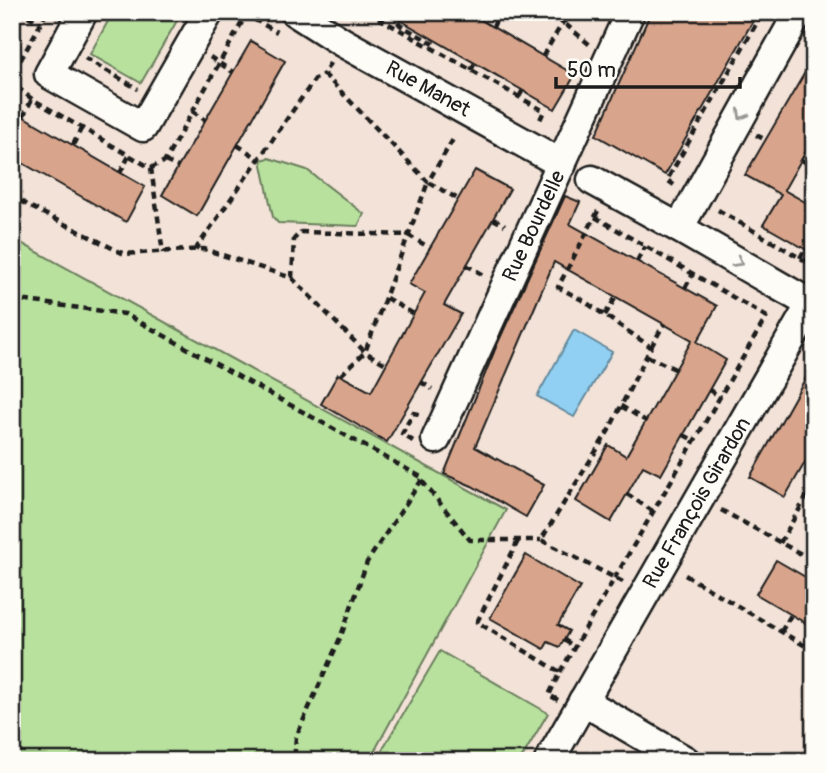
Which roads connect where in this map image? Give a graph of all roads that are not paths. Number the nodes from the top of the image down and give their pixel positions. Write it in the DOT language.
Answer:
graph roads {
  1 [pos="83,12"];
  2 [pos="209,12"];
  3 [pos="295,12"];
  4 [pos="630,12"];
  5 [pos="799,12"];
  6 [pos="562,164"];
  7 [pos="600,185"];
  8 [pos="679,228"];
  9 [pos="812,305"];
  10 [pos="428,433"];
  11 [pos="583,701"];
  12 [pos="549,761"];
  13 [pos="686,761"];
  1 -- 2 [label="street"];
  3 -- 6 [label="street, Rue Manet"];
  4 -- 6 [label="street, Rue Bourdelle"];
  5 -- 8 [label="street, one-way"];
  6 -- 10 [label="street, Rue Bourdelle"];
  7 -- 8 [label="street"];
  8 -- 9 [label="street, one-way"];
  9 -- 11 [label="street, Rue François Girardon"];
  11 -- 12 [label="street, Rue François Girardon"];
  11 -- 13 [label="street"];
}
